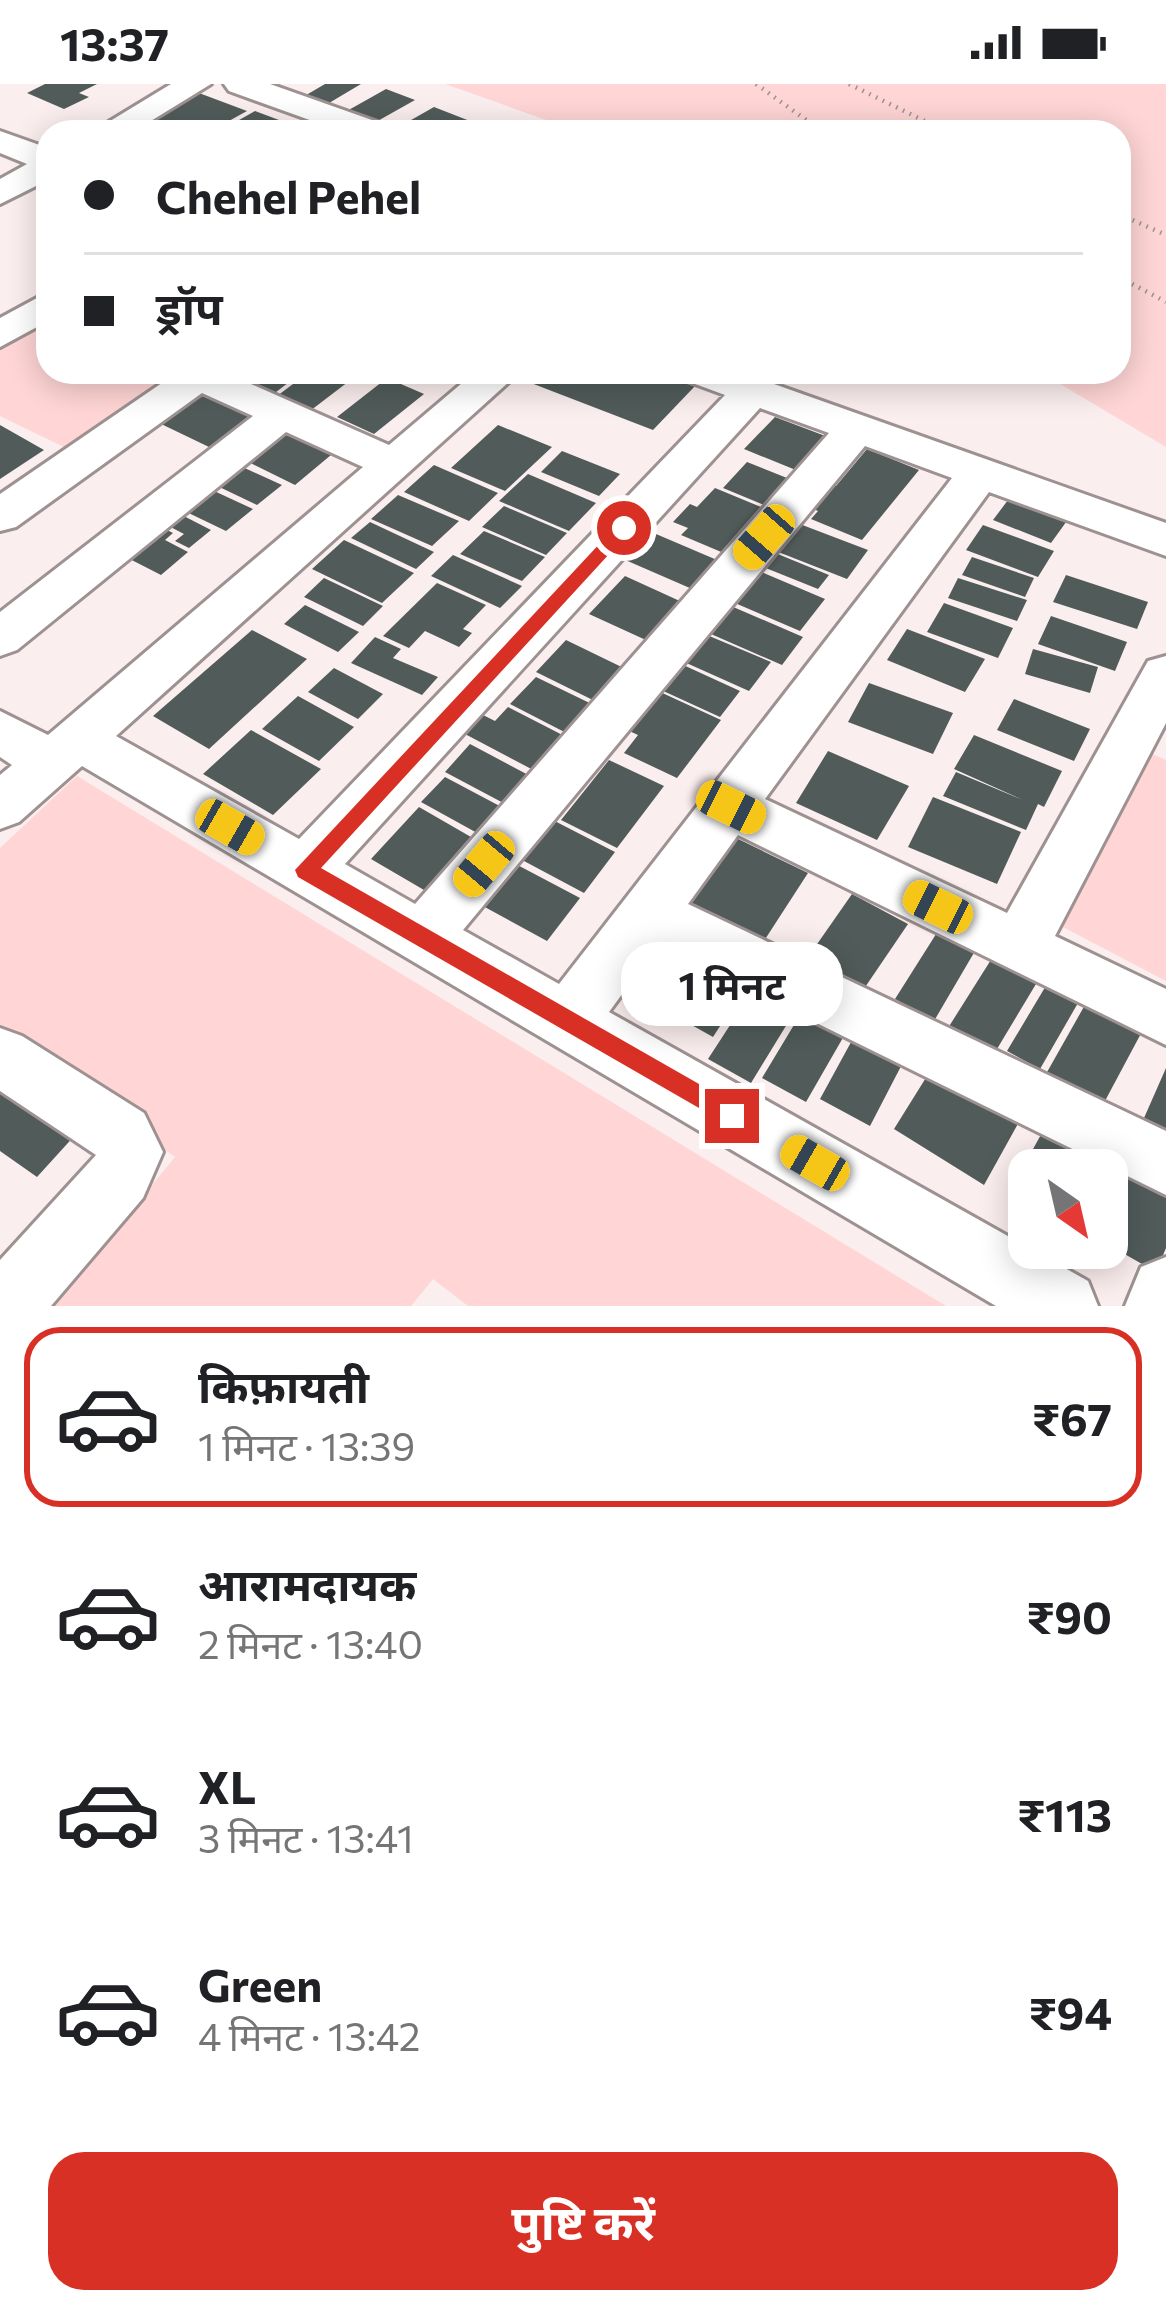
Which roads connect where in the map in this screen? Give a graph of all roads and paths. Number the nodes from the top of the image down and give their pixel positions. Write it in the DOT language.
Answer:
graph roads {
  1 [pos="195,84"];
  2 [pos="240,84"];
  3 [pos="756,84"];
  4 [pos="849,84"];
  5 [pos="130,120"];
  6 [pos="340,120"];
  7 [pos="806,120"];
  8 [pos="922,120"];
  9 [pos="0,142"];
  10 [pos="36,158"];
  11 [pos="36,170"];
  12 [pos="0,193"];
  13 [pos="1131,220"];
  14 [pos="1166,236"];
  15 [pos="1131,283"];
  16 [pos="1166,302"];
  17 [pos="36,313"];
  18 [pos="0,335"];
  19 [pos="181,384"];
  20 [pos="216,384"];
  21 [pos="486,384"];
  22 [pos="733,384"];
  23 [pos="752,391"];
  24 [pos="281,415"];
  25 [pos="857,428"];
  26 [pos="395,465"];
  27 [pos="980,473"];
  28 [pos="0,516"];
  29 [pos="1166,540"];
  30 [pos="0,638"];
  31 [pos="1166,674"];
  32 [pos="0,731"];
  33 [pos="1149,743"];
  34 [pos="65,751"];
  35 [pos="0,807"];
  36 [pos="731,807"];
  37 [pos="305,870"];
  38 [pos="650,913"];
  39 [pos="422,937"];
  40 [pos="1020,946"];
  41 [pos="1166,1018"];
  42 [pos="567,1021"];
  43 [pos="0,1056"];
  44 [pos="1166,1164"];
  45 [pos="1166,1292"];
  46 [pos="5,1306"];
  47 [pos="1063,1306"];
  48 [pos="1160,1306"];
  1 -- 5 [label="street"];
  2 -- 6 [label="street"];
  3 -- 7 [label="path"];
  4 -- 8 [label="path"];
  9 -- 10 [label="street"];
  11 -- 12 [label="street"];
  13 -- 14 [label="path"];
  15 -- 16 [label="path"];
  17 -- 18 [label="street"];
  19 -- 28 [label="street"];
  20 -- 24 [label="street"];
  21 -- 26 [label="street"];
  22 -- 23 [label="street"];
  23 -- 25 [label="street"];
  23 -- 37 [label="street"];
  24 -- 26 [label="street"];
  24 -- 30 [label="street"];
  25 -- 27 [label="street"];
  25 -- 39 [label="street"];
  26 -- 34 [label="street"];
  27 -- 29 [label="street"];
  27 -- 36 [label="street"];
  31 -- 33 [label="street"];
  32 -- 34 [label="street"];
  33 -- 40 [label="street"];
  34 -- 35 [label="street"];
  34 -- 37 [label="street"];
  36 -- 38 [label="street"];
  36 -- 40 [label="street"];
  37 -- 39 [label="street"];
  38 -- 42 [label="street"];
  38 -- 44 [label="street"];
  39 -- 42 [label="street"];
  40 -- 41 [label="street"];
  42 -- 47 [label="street"];
  43 -- 46 [label="street"];
  45 -- 48 [label="street"];
}
